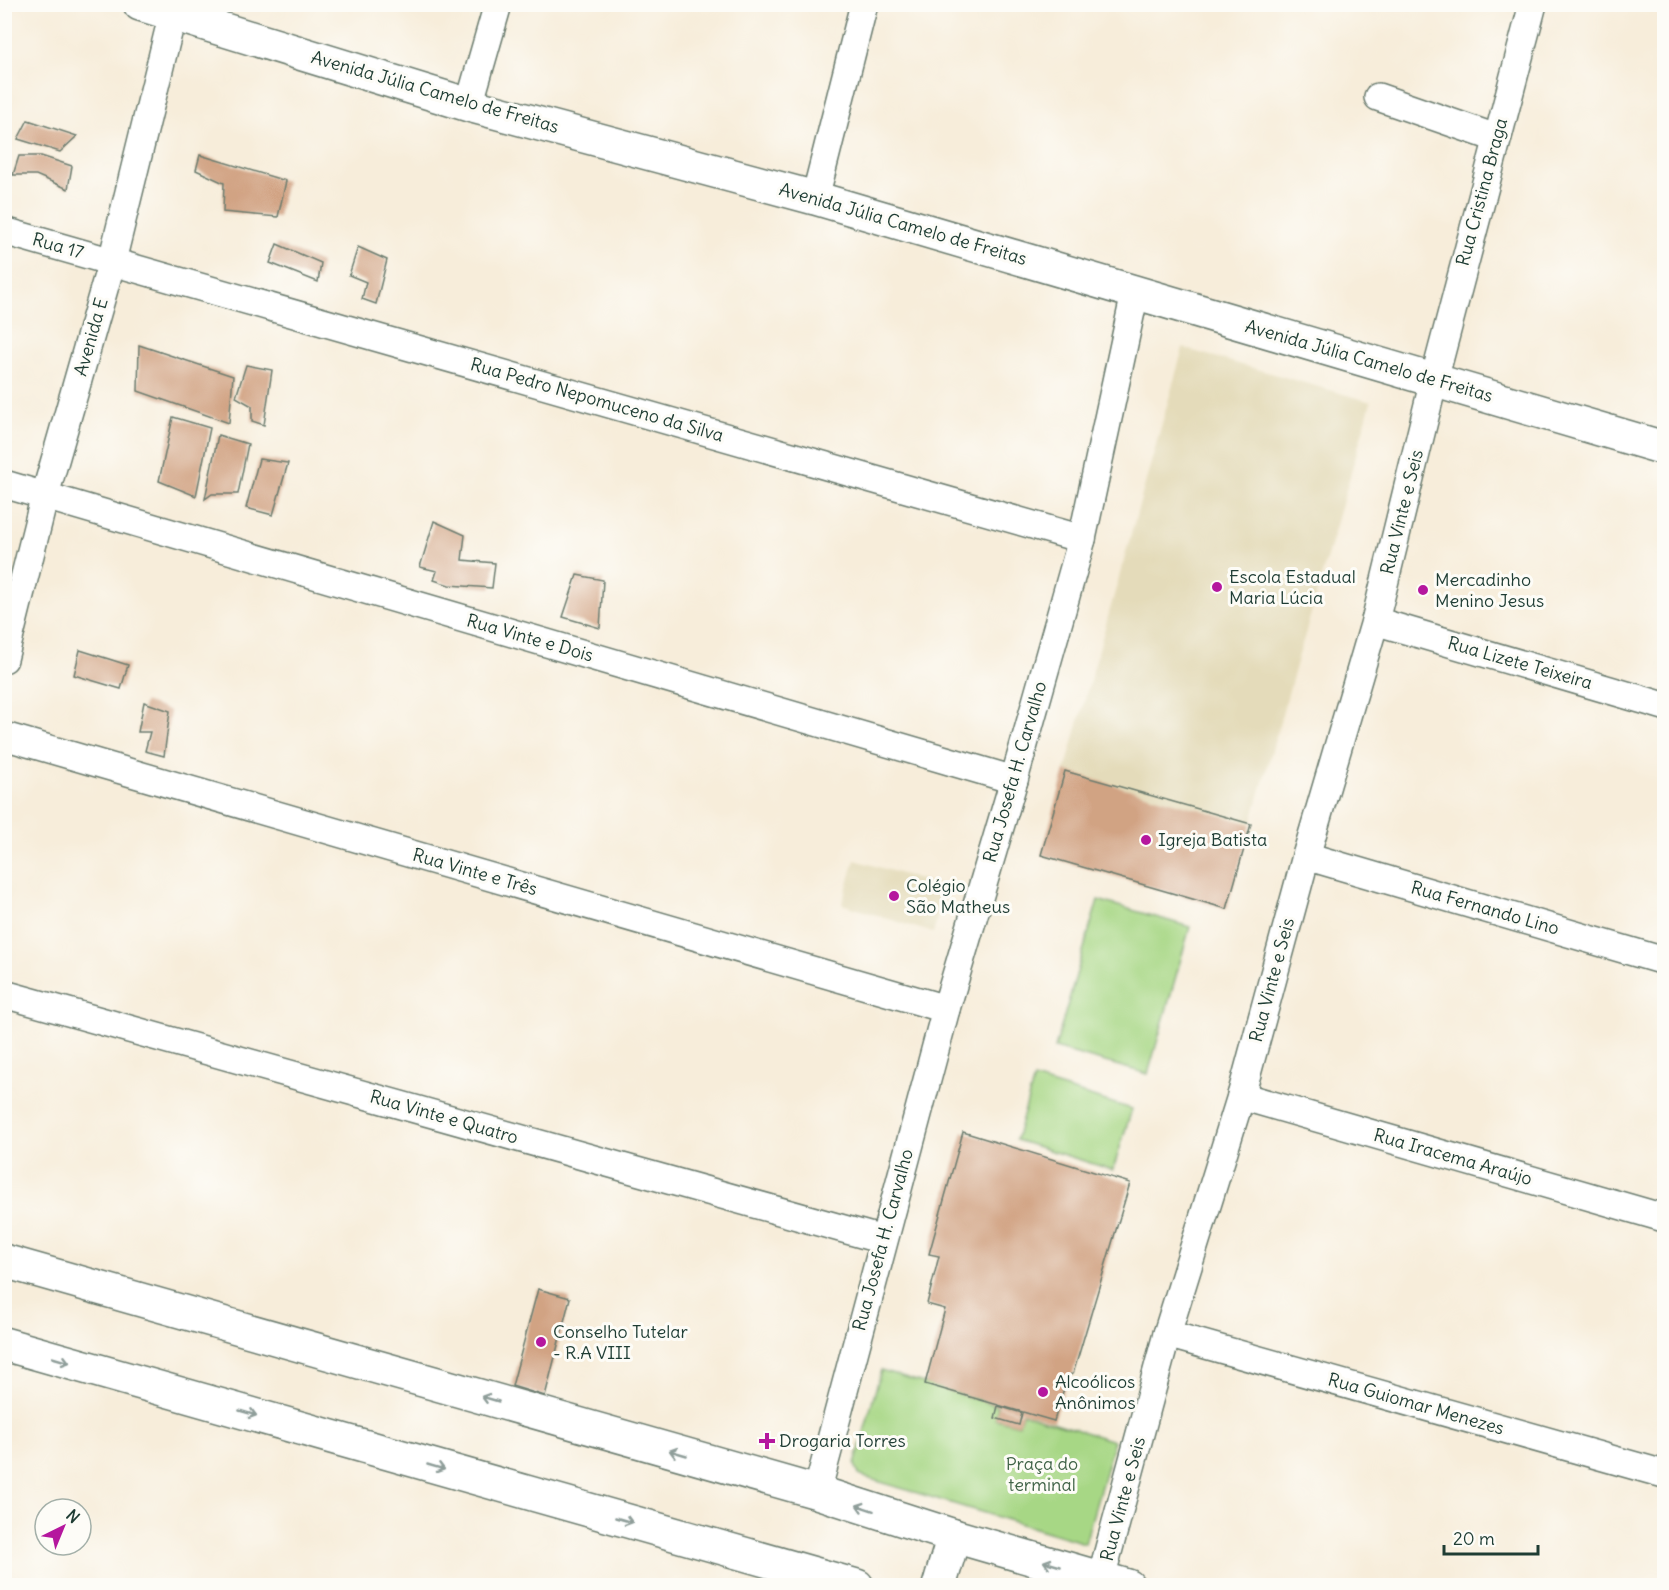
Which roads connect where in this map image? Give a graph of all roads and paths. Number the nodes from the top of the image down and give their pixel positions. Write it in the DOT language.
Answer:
graph roads {
  1 [pos="140,4"];
  2 [pos="498,4"];
  3 [pos="864,4"];
  4 [pos="1533,4"];
  5 [pos="172,13"];
  6 [pos="1378,97"];
  7 [pos="469,105"];
  8 [pos="1496,138"];
  9 [pos="815,198"];
  10 [pos="4,231"];
  11 [pos="112,261"];
  12 [pos="1135,293"];
  13 [pos="1434,380"];
  14 [pos="1665,448"];
  15 [pos="4,484"];
  16 [pos="45,495"];
  17 [pos="1082,539"];
  18 [pos="1375,621"];
  19 [pos="4,659"];
  20 [pos="1665,706"];
  21 [pos="4,736"];
  22 [pos="1014,780"];
  23 [pos="1306,856"];
  24 [pos="1665,961"];
  25 [pos="4,994"];
  26 [pos="945,1009"];
  27 [pos="1241,1096"];
  28 [pos="1665,1218"];
  29 [pos="883,1240"];
  30 [pos="4,1261"];
  31 [pos="1167,1334"];
  32 [pos="4,1344"];
  33 [pos="1665,1474"];
  34 [pos="817,1492"];
  35 [pos="954,1536"];
  36 [pos="786,1576"];
  37 [pos="1115,1582"];
  38 [pos="857,1586"];
  39 [pos="939,1586"];
  1 -- 5 [label="street, Avenida Júlia Camelo de Freitas"];
  2 -- 7 [label="street"];
  3 -- 9 [label="street"];
  4 -- 8 [label="street, Rua Cristina Braga"];
  5 -- 7 [label="street, Avenida Júlia Camelo de Freitas"];
  5 -- 11 [label="street, Avenida E"];
  6 -- 8 [label="street"];
  7 -- 9 [label="street, Avenida Júlia Camelo de Freitas"];
  8 -- 13 [label="street, Rua Cristina Braga"];
  9 -- 12 [label="street, Avenida Júlia Camelo de Freitas"];
  10 -- 11 [label="street, Rua 17"];
  11 -- 16 [label="street, Avenida E"];
  11 -- 17 [label="street, Rua Pedro Nepomuceno da Silva"];
  12 -- 13 [label="street, Avenida Júlia Camelo de Freitas"];
  12 -- 17 [label="street, Rua Josefa H. Carvalho"];
  13 -- 14 [label="street, Avenida Júlia Camelo de Freitas"];
  13 -- 18 [label="street, Rua Vinte e Seis"];
  15 -- 16 [label="street, Rua Vinte e Dois"];
  16 -- 19 [label="street, Avenida E"];
  16 -- 22 [label="street, Rua Vinte e Dois"];
  17 -- 22 [label="street, Rua Josefa H. Carvalho"];
  18 -- 20 [label="street, Rua Lizete Teixeira"];
  18 -- 23 [label="street, Rua Vinte e Seis"];
  21 -- 26 [label="street, Rua Vinte e Três"];
  22 -- 26 [label="street, Rua Josefa H. Carvalho"];
  23 -- 24 [label="street, Rua Fernando Lino"];
  23 -- 27 [label="street, Rua Vinte e Seis"];
  25 -- 29 [label="street, Rua Vinte e Quatro"];
  26 -- 29 [label="street, Rua Josefa H. Carvalho"];
  27 -- 28 [label="street, Rua Iracema Araújo"];
  27 -- 31 [label="street, Rua Vinte e Seis"];
  29 -- 34 [label="street, Rua Josefa H. Carvalho"];
  34 -- 30 [label="street, one-way"];
  31 -- 33 [label="street, Rua Guiomar Menezes"];
  31 -- 37 [label="street, Rua Vinte e Seis"];
  32 -- 36 [label="street, one-way"];
  35 -- 34 [label="street, one-way"];
  37 -- 35 [label="street, one-way"];
  35 -- 39 [label="street"];
  36 -- 38 [label="street"];
}
